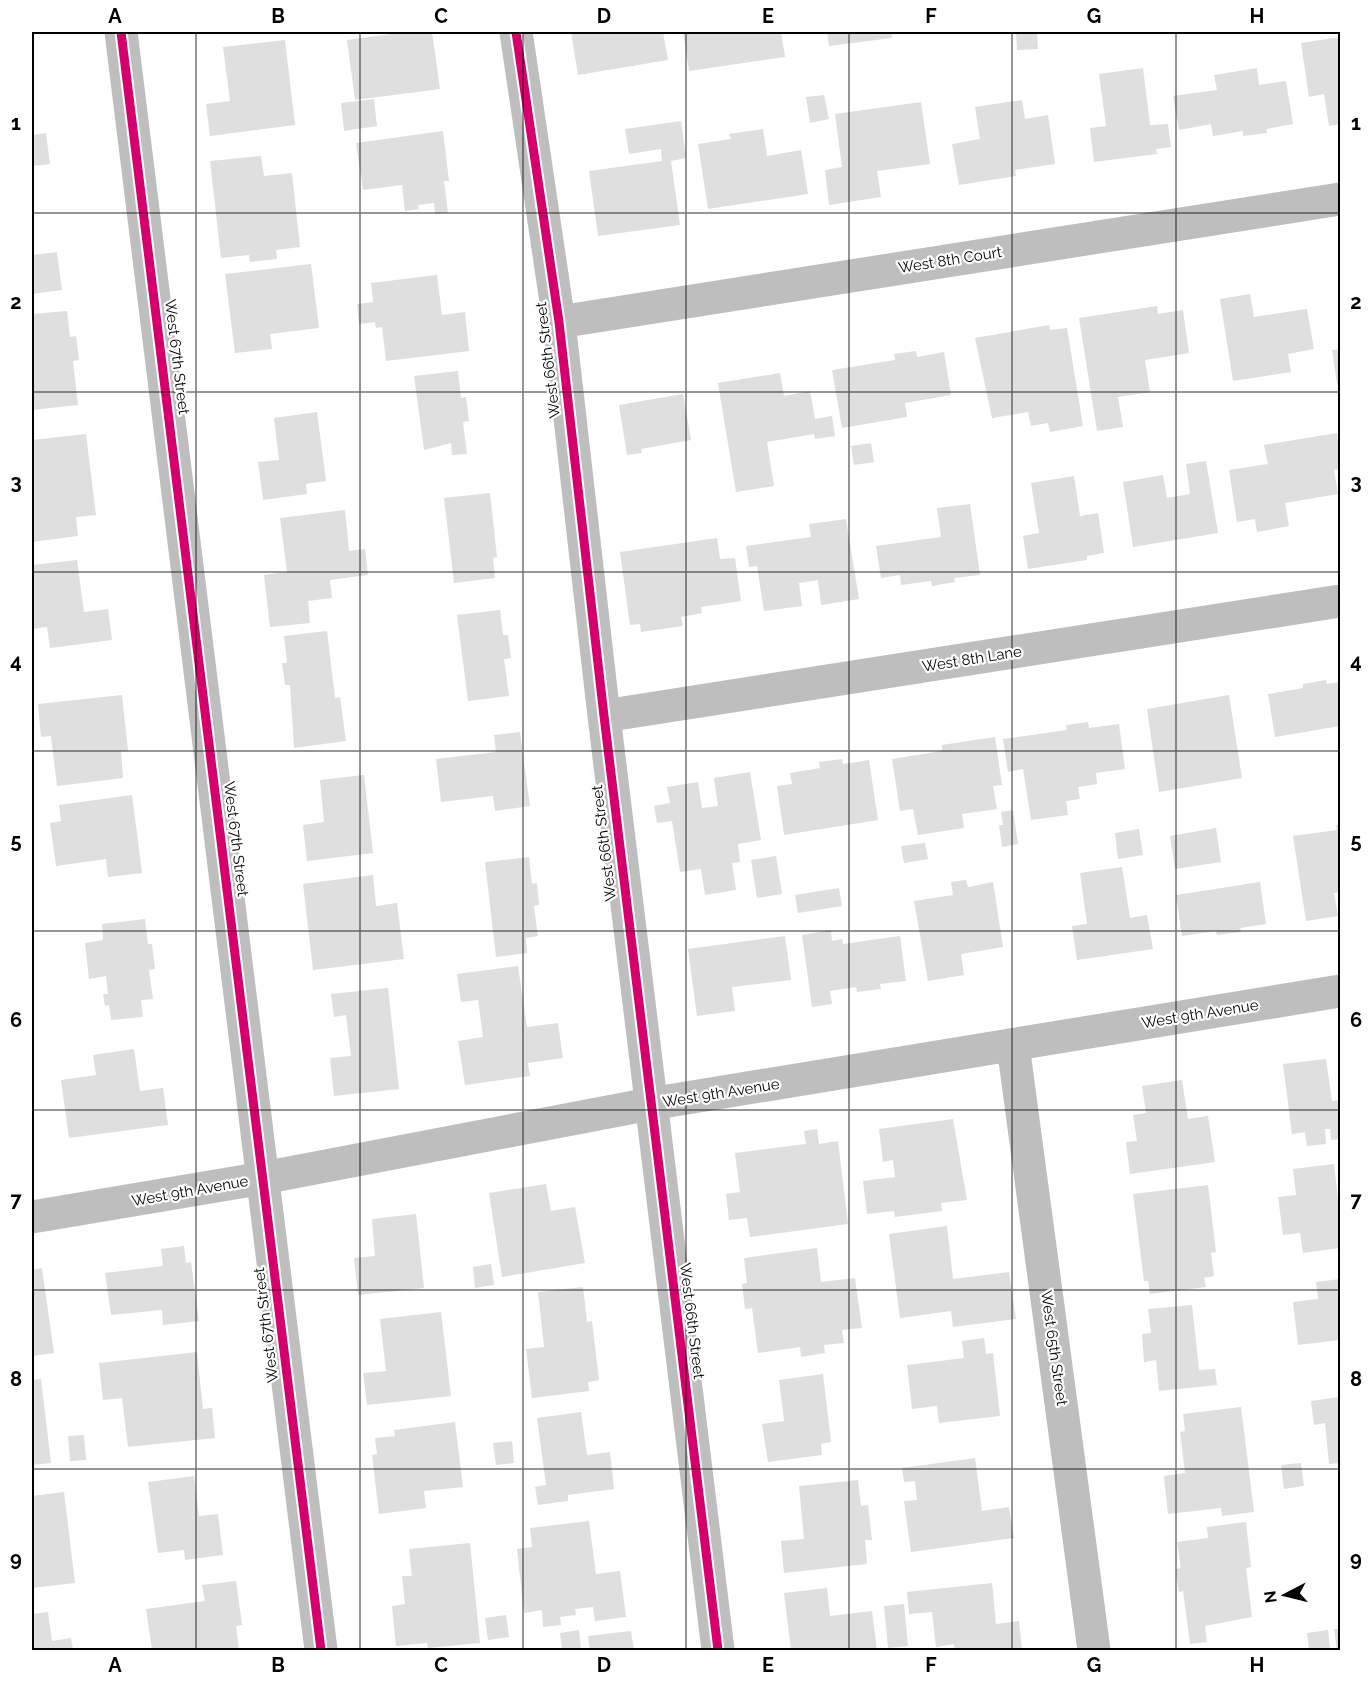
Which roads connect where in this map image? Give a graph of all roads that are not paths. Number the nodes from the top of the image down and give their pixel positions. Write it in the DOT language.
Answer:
graph roads {
  1 [pos="121,32"];
  2 [pos="516,32"];
  3 [pos="1341,199"];
  4 [pos="559,322"];
  5 [pos="1341,601"];
  6 [pos="604,716"];
  7 [pos="1341,991"];
  8 [pos="1013,1045"];
  9 [pos="650,1104"];
  10 [pos="263,1178"];
  11 [pos="32,1217"];
  12 [pos="321,1650"];
  13 [pos="718,1650"];
  14 [pos="1094,1650"];
  1 -- 10 [label="street, West 67th Street"];
  2 -- 4 [label="street, West 66th Street"];
  3 -- 4 [label="street, West 8th Court"];
  4 -- 6 [label="street, West 66th Street"];
  5 -- 6 [label="street, West 8th Lane"];
  6 -- 9 [label="street, West 66th Street"];
  7 -- 8 [label="street, West 9th Avenue"];
  8 -- 9 [label="street, West 9th Avenue"];
  8 -- 14 [label="street, West 65th Street"];
  9 -- 10 [label="street, West 9th Avenue"];
  9 -- 13 [label="street, West 66th Street"];
  10 -- 11 [label="street, West 9th Avenue"];
  10 -- 12 [label="street, West 67th Street"];
}
